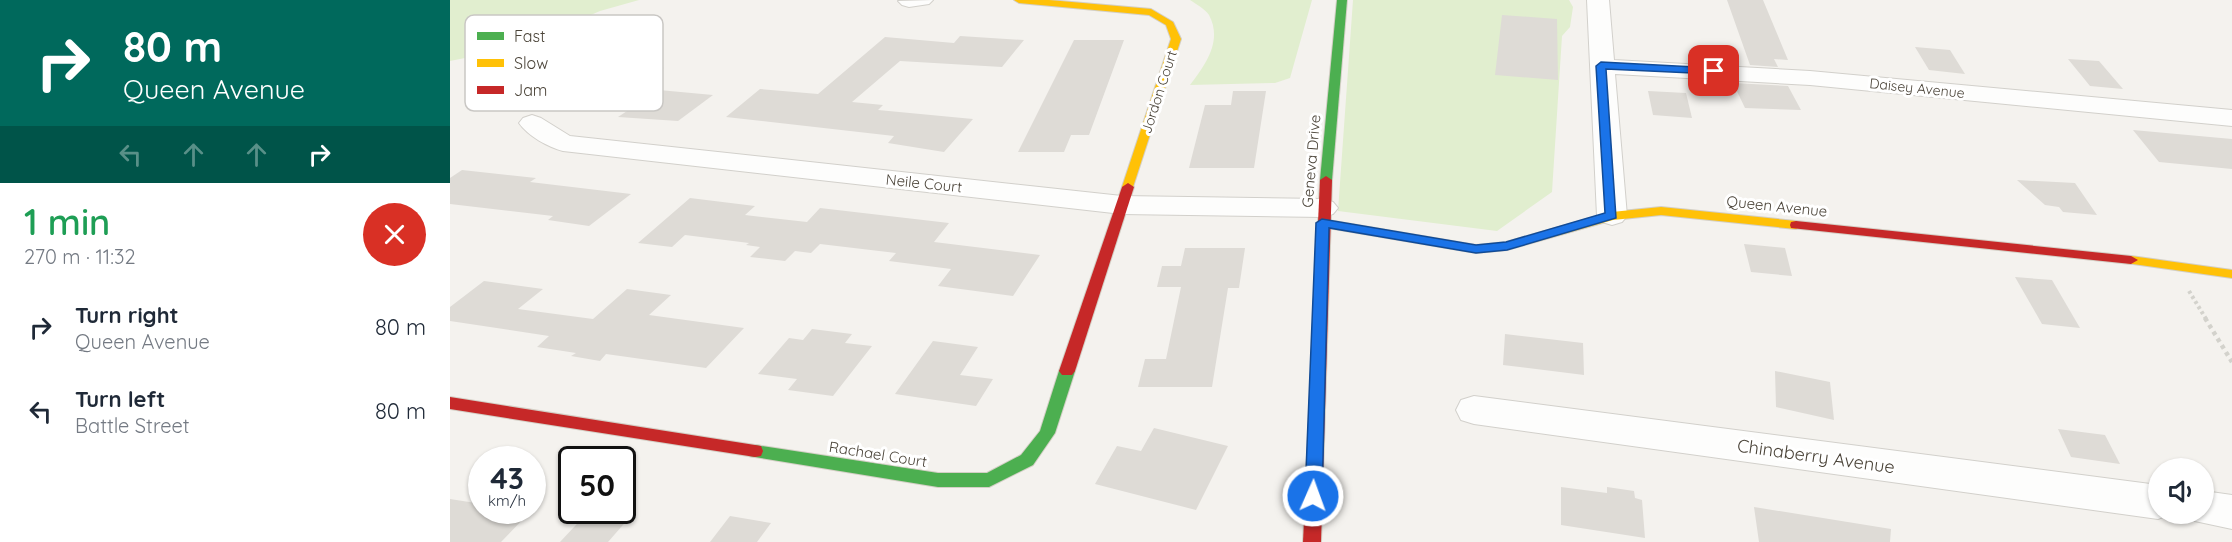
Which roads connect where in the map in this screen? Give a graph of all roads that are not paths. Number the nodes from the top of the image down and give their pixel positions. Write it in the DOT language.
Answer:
graph roads {
  1 [pos="1019,0"];
  2 [pos="1342,0"];
  3 [pos="1598,0"];
  4 [pos="1601,66"];
  5 [pos="2232,118"];
  6 [pos="532,123"];
  7 [pos="1122,205"];
  8 [pos="1323,215"];
  9 [pos="1612,216"];
  10 [pos="2232,274"];
  11 [pos="450,403"];
  12 [pos="1474,410"];
  13 [pos="2148,501"];
  14 [pos="2214,509"];
  15 [pos="2232,512"];
  16 [pos="1312,542"];
  1 -- 7 [label="street, Jordon Court"];
  2 -- 8 [label="street, Geneva Drive"];
  3 -- 4 [label="street"];
  4 -- 5 [label="street, Daisey Avenue"];
  4 -- 9 [label="street"];
  6 -- 7 [label="street, Neile Court"];
  7 -- 8 [label="street, Neile Court"];
  7 -- 11 [label="street, Rachael Court"];
  8 -- 9 [label="street, Queen Avenue"];
  8 -- 16 [label="street, Geneva Drive"];
  9 -- 10 [label="street, Queen Avenue"];
  12 -- 13 [label="street, Chinaberry Avenue"];
  14 -- 15 [label="street"];
}
